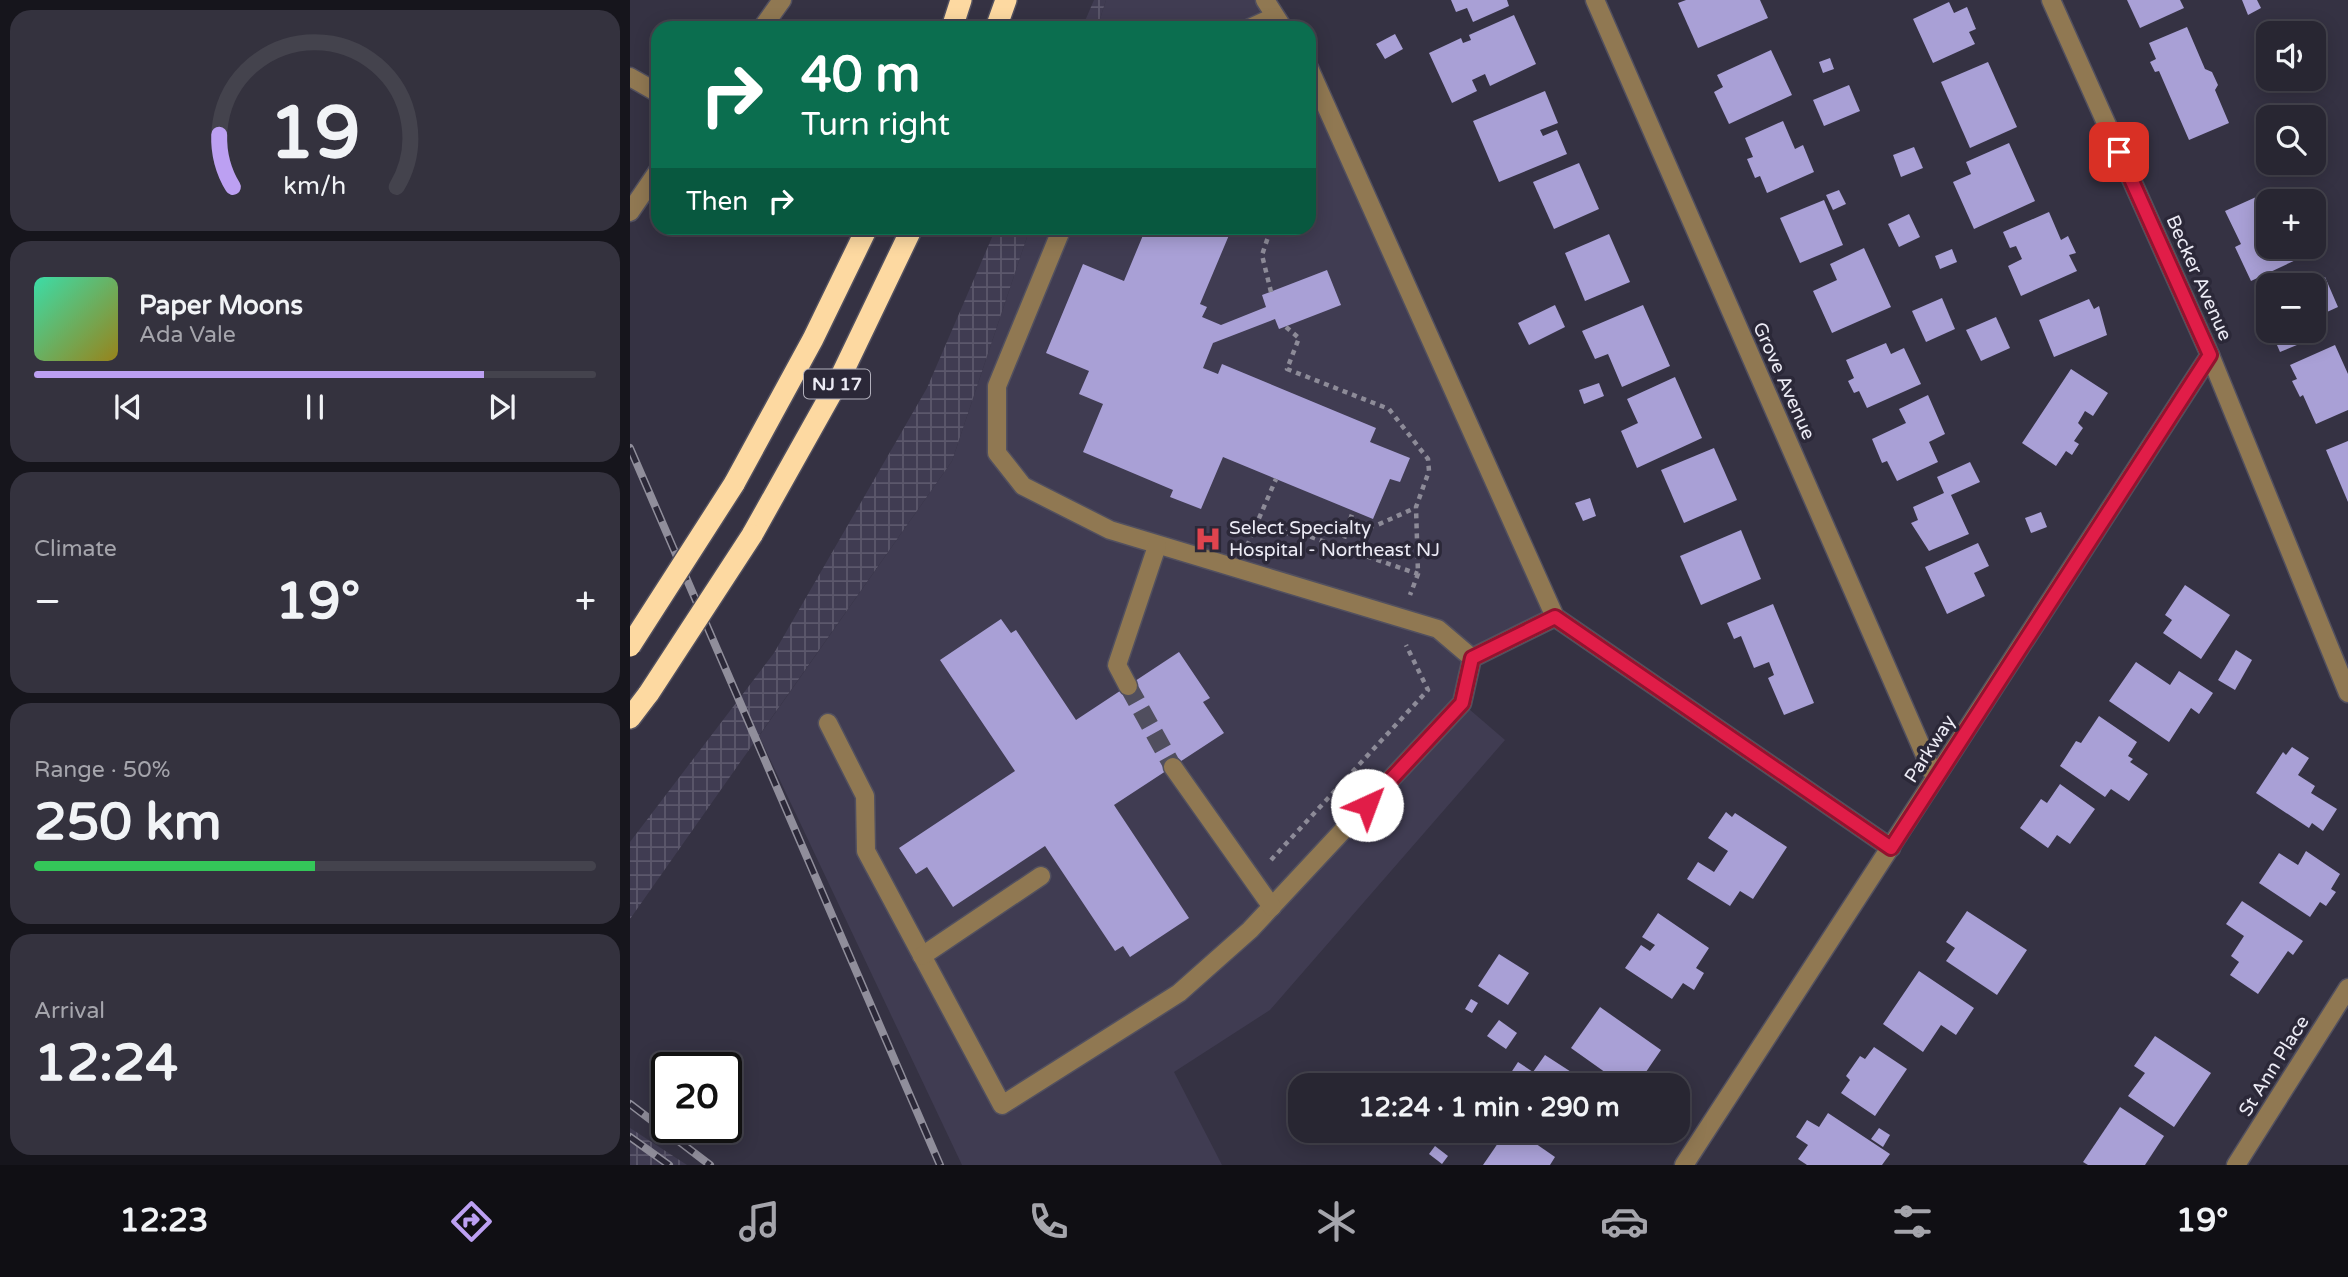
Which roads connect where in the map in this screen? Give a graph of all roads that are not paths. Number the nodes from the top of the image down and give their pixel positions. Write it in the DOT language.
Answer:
graph roads {
  1 [pos="782,0"];
  2 [pos="961,0"];
  3 [pos="1006,0"];
  4 [pos="1265,0"];
  5 [pos="1595,0"];
  6 [pos="2051,0"];
  7 [pos="767,21"];
  8 [pos="954,21"];
  9 [pos="998,21"];
  10 [pos="1277,21"];
  11 [pos="630,78"];
  12 [pos="1316,84"];
  13 [pos="651,89"];
  14 [pos="651,181"];
  15 [pos="630,212"];
  16 [pos="864,235"];
  17 [pos="909,235"];
  18 [pos="1059,235"];
  19 [pos="2210,355"];
  20 [pos="1157,546"];
  21 [pos="1555,617"];
  22 [pos="630,646"];
  23 [pos="1472,658"];
  24 [pos="1128,686"];
  25 [pos="2348,693"];
  26 [pos="630,718"];
  27 [pos="828,723"];
  28 [pos="1173,767"];
  29 [pos="1936,778"];
  30 [pos="1891,848"];
  31 [pos="1041,876"];
  32 [pos="1272,907"];
  33 [pos="922,956"];
  34 [pos="2348,989"];
  35 [pos="1684,1165"];
  36 [pos="2236,1165"];
  1 -- 7 [label="street"];
  2 -- 8 [label="highway"];
  3 -- 9 [label="highway"];
  4 -- 10 [label="street"];
  5 -- 29 [label="street, Grove Avenue"];
  6 -- 19 [label="street, Becker Avenue"];
  11 -- 13 [label="street"];
  12 -- 21 [label="street"];
  14 -- 15 [label="street"];
  16 -- 22 [label="highway, NJ 17, bridge"];
  17 -- 26 [label="highway, NJ 17, bridge"];
  18 -- 20 [label="street"];
  19 -- 25 [label="street, Becker Avenue"];
  19 -- 29 [label="street, Parkway"];
  20 -- 23 [label="street"];
  20 -- 24 [label="street"];
  21 -- 23 [label="street"];
  21 -- 30 [label="street"];
  23 -- 32 [label="street"];
  27 -- 33 [label="street"];
  28 -- 32 [label="street"];
  29 -- 30 [label="street, Parkway"];
  30 -- 35 [label="street, Parkway"];
  31 -- 33 [label="street"];
  32 -- 33 [label="street"];
  34 -- 36 [label="street, St Ann Place"];
}
